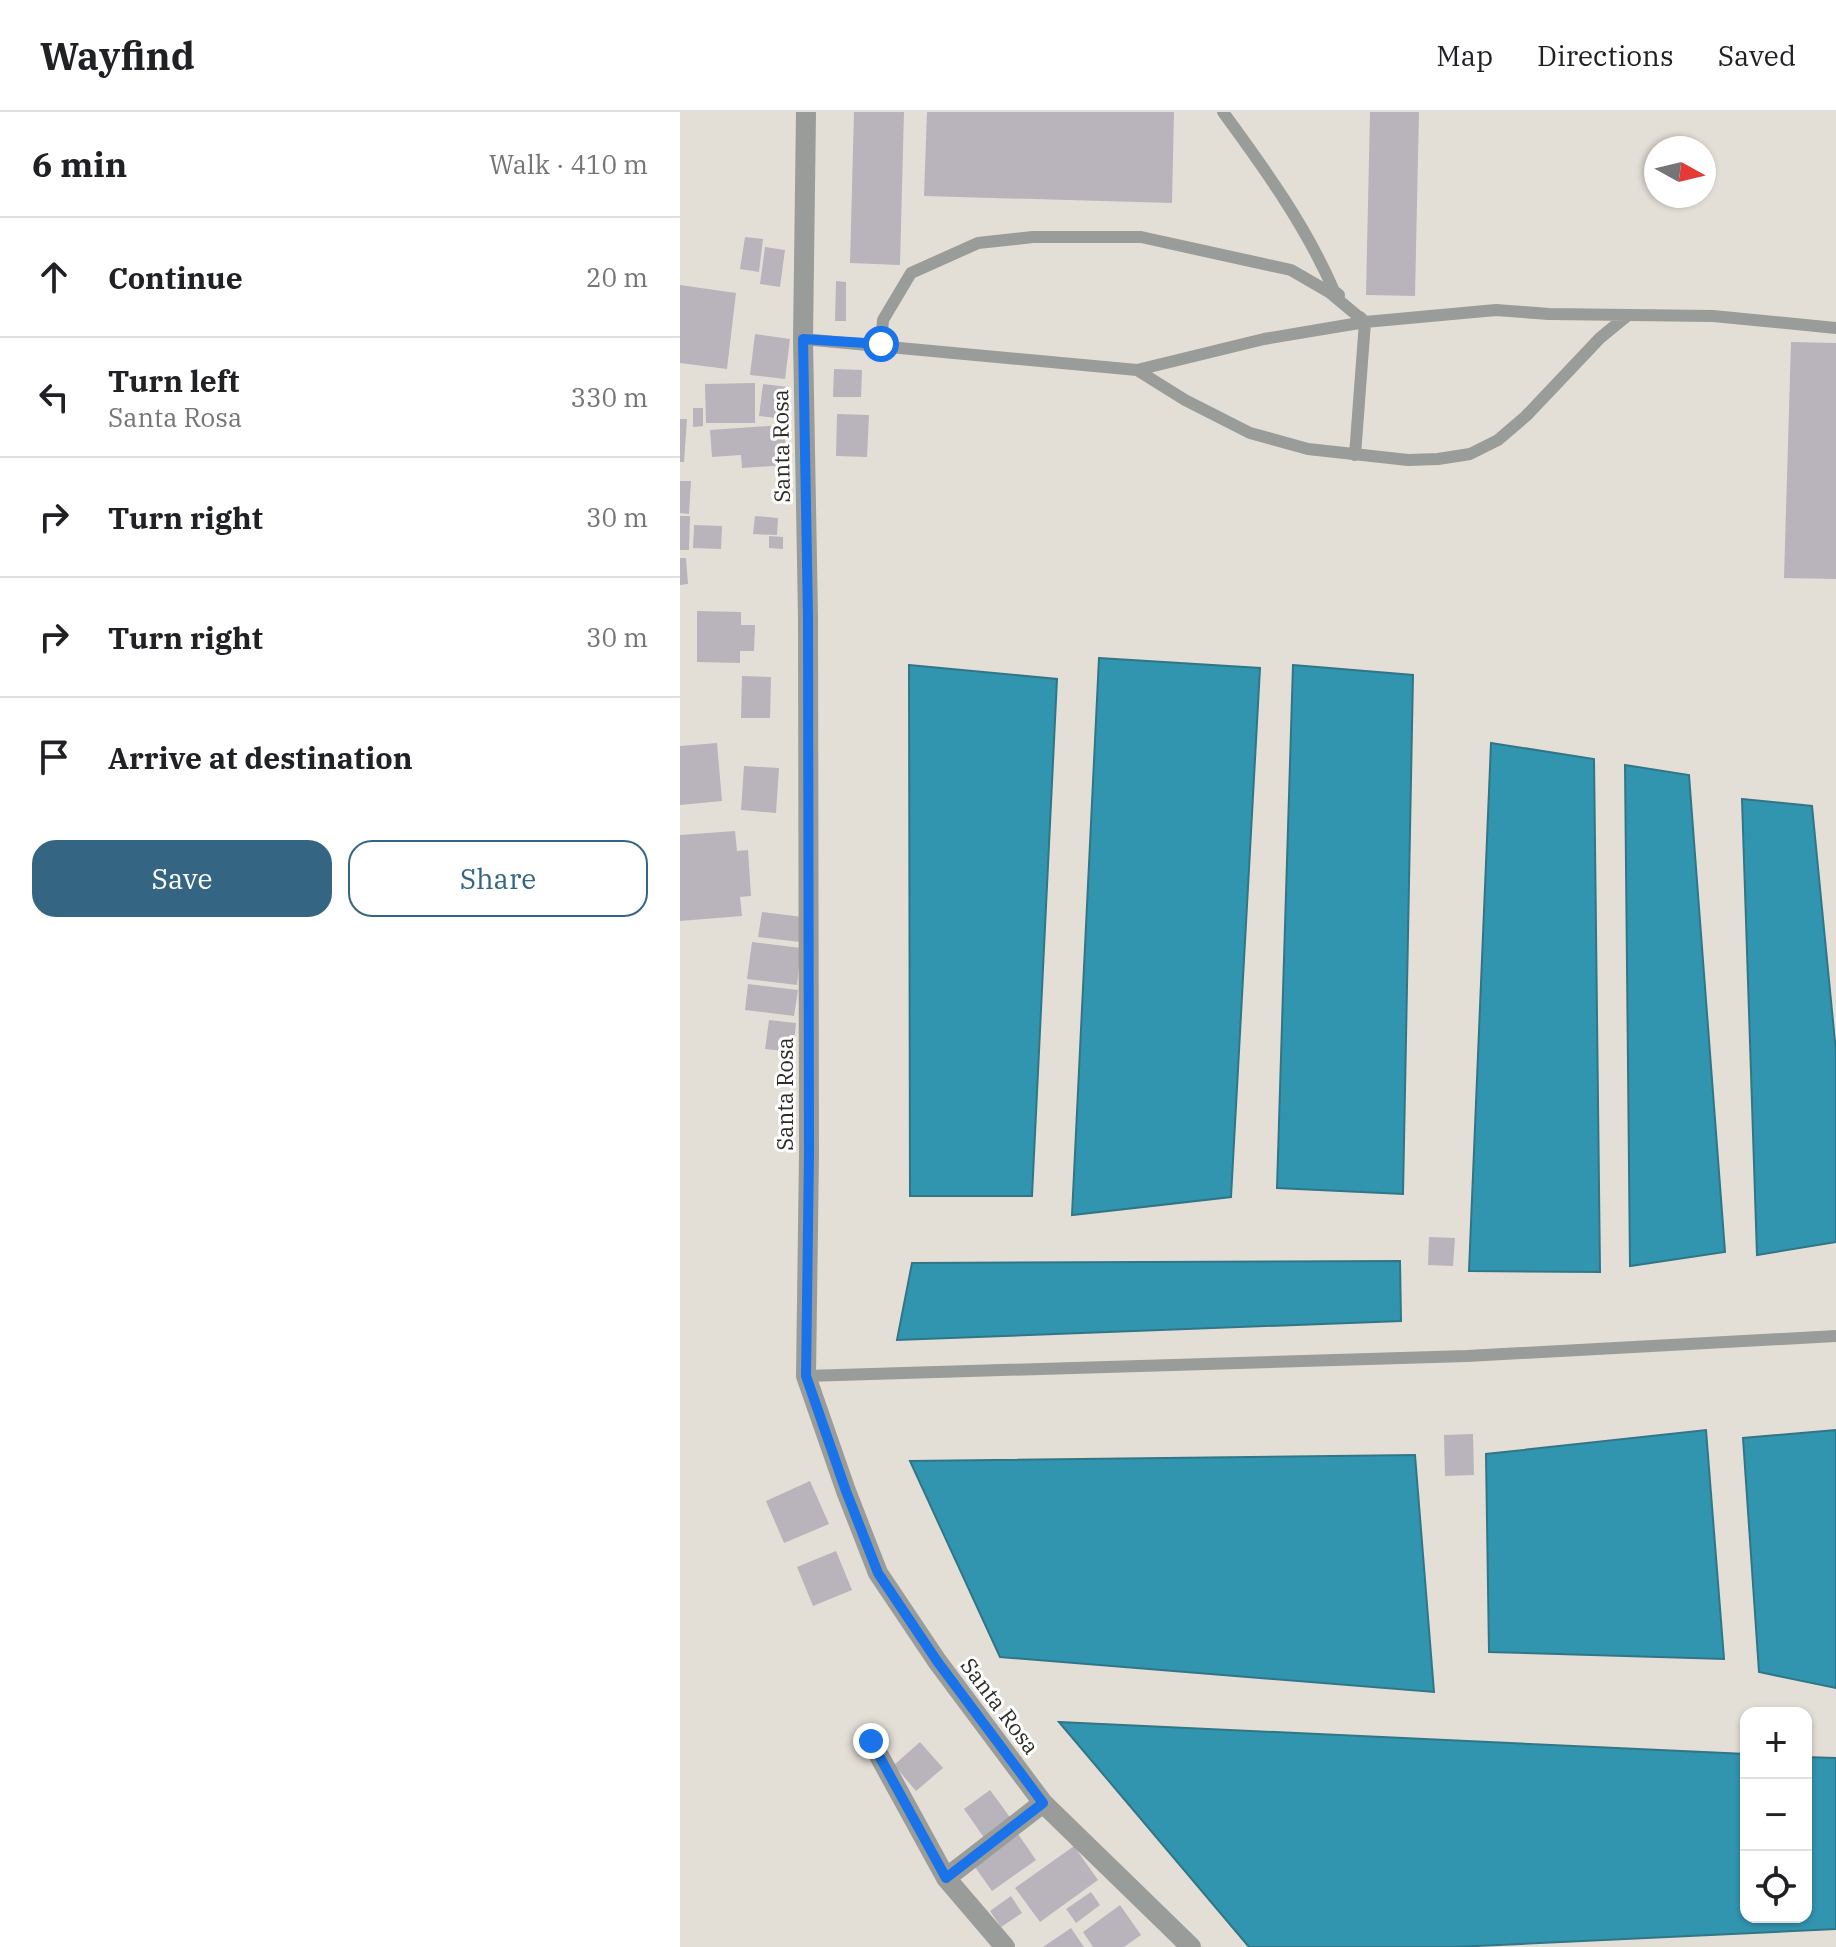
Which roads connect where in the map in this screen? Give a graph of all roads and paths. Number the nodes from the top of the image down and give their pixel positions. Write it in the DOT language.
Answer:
graph roads {
  1 [pos="806,112"];
  2 [pos="1223,112"];
  3 [pos="1628,315"];
  4 [pos="1365,322"];
  5 [pos="1836,328"];
  6 [pos="803,339"];
  7 [pos="881,344"];
  8 [pos="1137,370"];
  9 [pos="1355,455"];
  10 [pos="1836,1336"];
  11 [pos="806,1376"];
  12 [pos="871,1741"];
  13 [pos="1043,1803"];
  14 [pos="946,1878"];
  15 [pos="1005,1947"];
  16 [pos="1191,1947"];
  1 -- 6 [label="street, Santa Rosa"];
  2 -- 4 [label="lane"];
  3 -- 4 [label="lane"];
  3 -- 5 [label="lane"];
  3 -- 9 [label="lane"];
  4 -- 7 [label="lane"];
  4 -- 8 [label="lane"];
  4 -- 9 [label="lane"];
  6 -- 7 [label="lane"];
  6 -- 11 [label="street, Santa Rosa"];
  7 -- 8 [label="lane"];
  8 -- 9 [label="lane"];
  10 -- 11 [label="lane"];
  11 -- 13 [label="street, Santa Rosa"];
  12 -- 14 [label="street"];
  13 -- 14 [label="street"];
  13 -- 16 [label="street, Santa Rosa"];
  14 -- 15 [label="street"];
}
